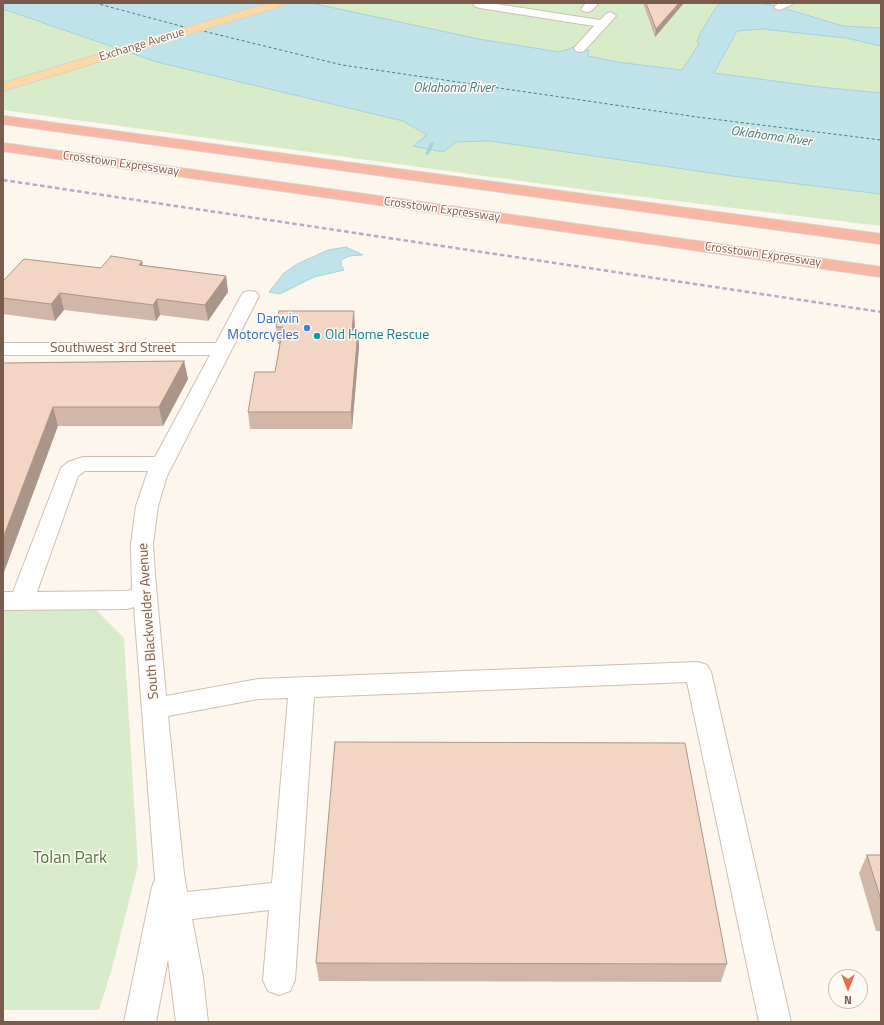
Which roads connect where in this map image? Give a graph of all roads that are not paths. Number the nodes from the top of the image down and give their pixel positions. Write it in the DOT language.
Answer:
graph roads {
  1 [pos="280,3"];
  2 [pos="478,3"];
  3 [pos="590,6"];
  4 [pos="574,7"];
  5 [pos="603,24"];
  6 [pos="580,48"];
  7 [pos="3,87"];
  8 [pos="3,120"];
  9 [pos="3,147"];
  10 [pos="881,239"];
  11 [pos="881,272"];
  12 [pos="250,296"];
  13 [pos="3,349"];
  14 [pos="223,349"];
  15 [pos="162,464"];
  16 [pos="145,595"];
  17 [pos="12,601"];
  18 [pos="302,688"];
  19 [pos="155,708"];
  20 [pos="169,874"];
  21 [pos="286,895"];
  22 [pos="175,907"];
  23 [pos="279,980"];
  24 [pos="140,1022"];
  25 [pos="192,1022"];
  26 [pos="775,1022"];
  1 -- 7 [label="main road, Exchange Avenue"];
  2 -- 5 [label="street"];
  3 -- 4 [label="street"];
  3 -- 5 [label="street"];
  5 -- 6 [label="street"];
  8 -- 10 [label="highway, Crosstown Expressway"];
  9 -- 11 [label="highway, Crosstown Expressway"];
  12 -- 14 [label="street, South Blackwelder Avenue"];
  13 -- 14 [label="street, Southwest 3rd Street"];
  14 -- 15 [label="street, South Blackwelder Avenue"];
  15 -- 16 [label="street, South Blackwelder Avenue"];
  15 -- 17 [label="street"];
  16 -- 17 [label="street"];
  16 -- 19 [label="street, South Blackwelder Avenue"];
  18 -- 19 [label="street"];
  18 -- 21 [label="street"];
  18 -- 26 [label="street"];
  19 -- 20 [label="street, South Blackwelder Avenue"];
  20 -- 22 [label="street, South Blackwelder Avenue"];
  20 -- 24 [label="street, South Blackwelder Avenue"];
  21 -- 22 [label="street"];
  21 -- 23 [label="street"];
  22 -- 25 [label="street, South Blackwelder Avenue"];
}
